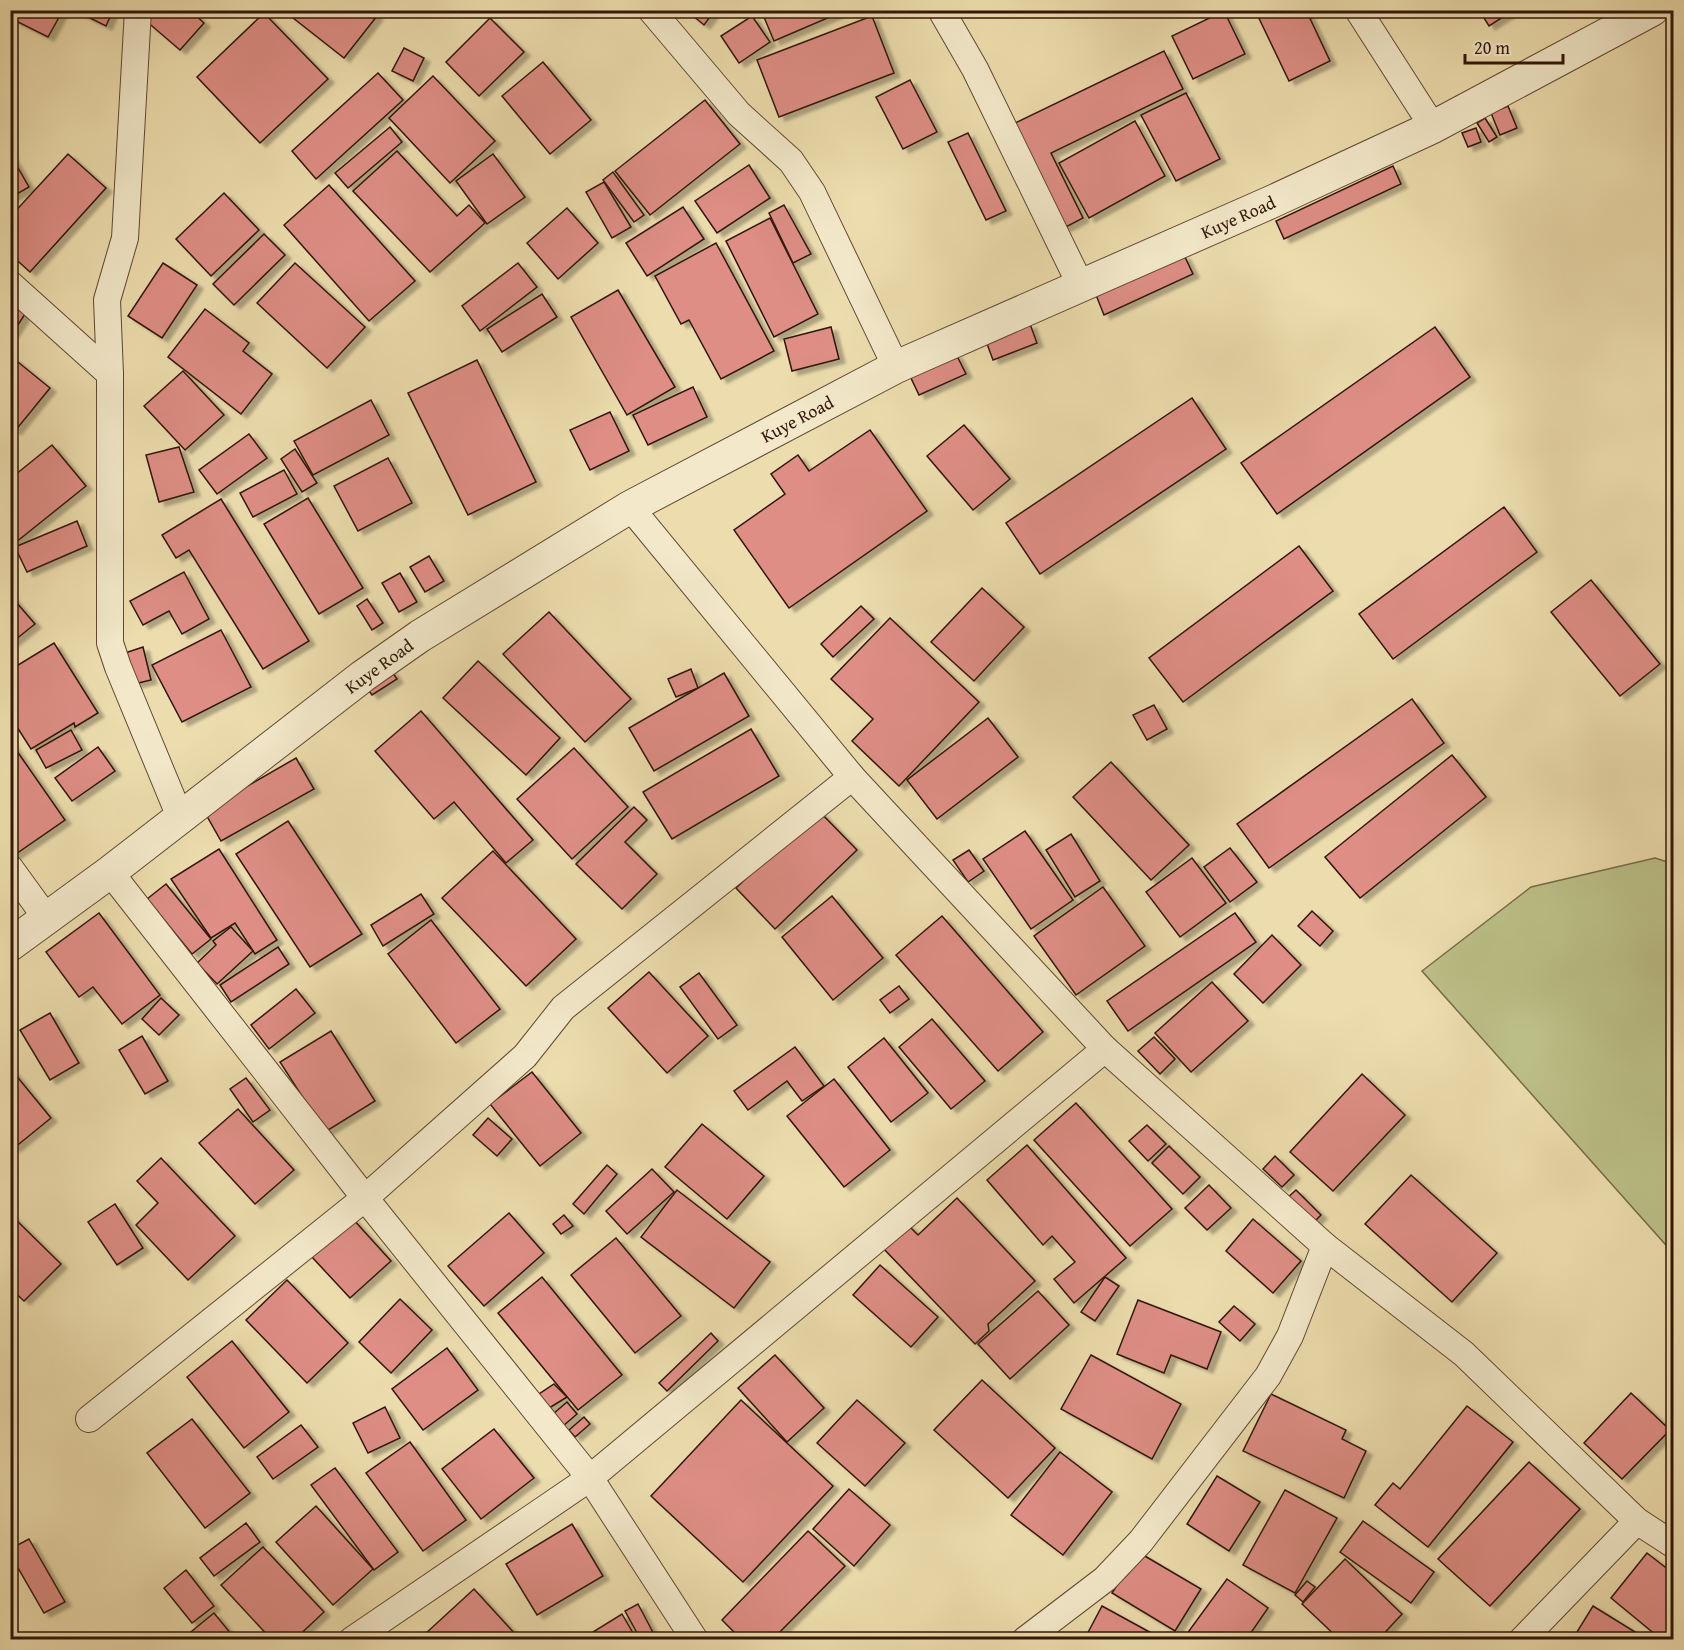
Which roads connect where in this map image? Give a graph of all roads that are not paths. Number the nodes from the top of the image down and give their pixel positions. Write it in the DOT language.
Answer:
graph roads {
  1 [pos="138,10"];
  2 [pos="651,10"];
  3 [pos="941,10"];
  4 [pos="1358,10"];
  5 [pos="1652,10"];
  6 [pos="1433,127"];
  7 [pos="10,284"];
  8 [pos="1081,286"];
  9 [pos="896,367"];
  10 [pos="110,374"];
  11 [pos="630,507"];
  12 [pos="852,777"];
  13 [pos="180,817"];
  14 [pos="10,868"];
  15 [pos="110,872"];
  16 [pos="47,919"];
  17 [pos="10,945"];
  18 [pos="1105,1049"];
  19 [pos="365,1198"];
  20 [pos="1325,1246"];
  21 [pos="89,1419"];
  22 [pos="590,1478"];
  23 [pos="1637,1521"];
  24 [pos="1674,1545"];
  25 [pos="352,1640"];
  26 [pos="695,1640"];
  27 [pos="1025,1640"];
  28 [pos="1522,1640"];
  1 -- 10 [label="street"];
  2 -- 9 [label="street"];
  3 -- 8 [label="street"];
  4 -- 6 [label="street"];
  5 -- 6 [label="street, Kuye Road"];
  6 -- 8 [label="street, Kuye Road"];
  7 -- 10 [label="street"];
  8 -- 9 [label="street, Kuye Road"];
  9 -- 11 [label="street, Kuye Road"];
  10 -- 13 [label="street"];
  11 -- 12 [label="street"];
  11 -- 13 [label="street, Kuye Road"];
  12 -- 18 [label="street"];
  12 -- 19 [label="street"];
  13 -- 15 [label="street, Kuye Road"];
  14 -- 16 [label="street"];
  15 -- 16 [label="street, Kuye Road"];
  15 -- 19 [label="street"];
  16 -- 17 [label="street, Kuye Road"];
  18 -- 20 [label="street"];
  18 -- 22 [label="street"];
  19 -- 21 [label="street"];
  19 -- 22 [label="street"];
  20 -- 23 [label="street"];
  20 -- 27 [label="street"];
  22 -- 25 [label="street"];
  22 -- 26 [label="street"];
  23 -- 24 [label="street"];
  23 -- 28 [label="street"];
}
